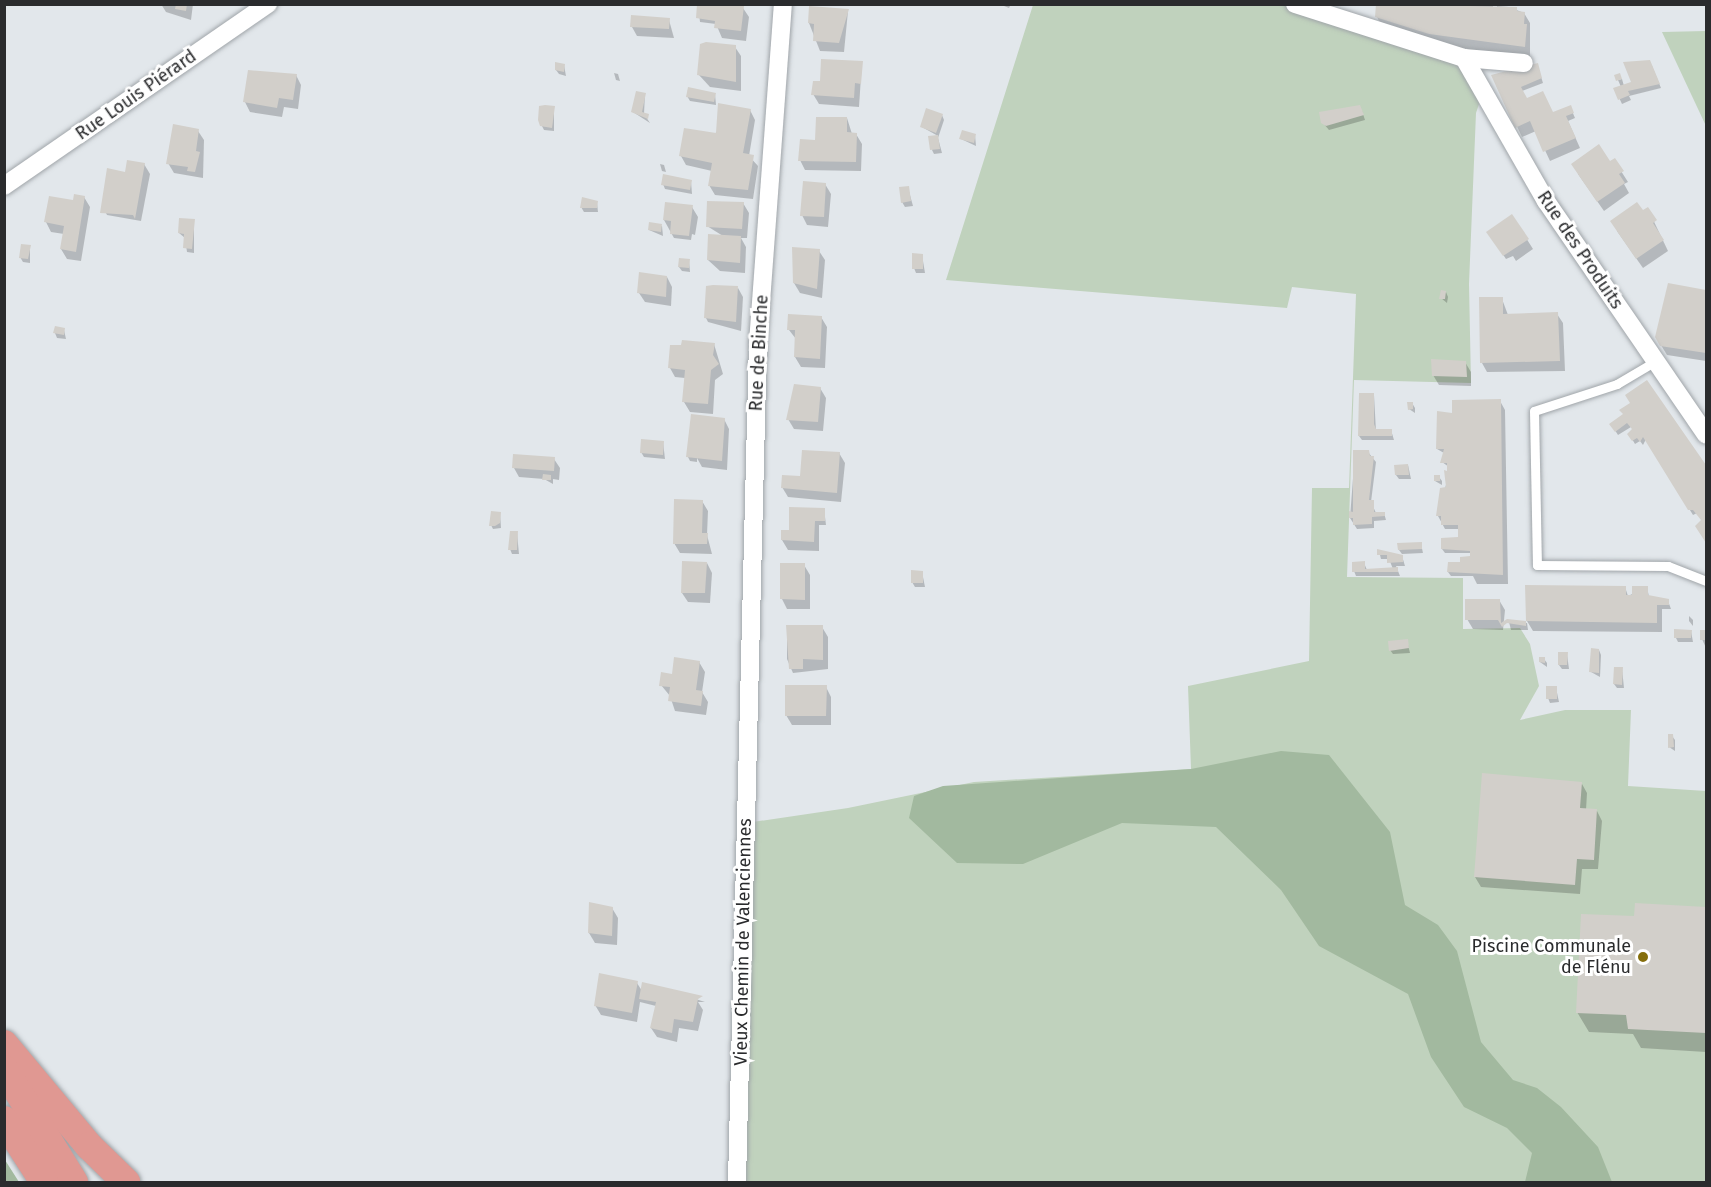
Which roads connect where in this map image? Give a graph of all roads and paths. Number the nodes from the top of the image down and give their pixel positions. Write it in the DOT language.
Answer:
graph roads {
  1 [pos="268,4"];
  2 [pos="783,4"];
  3 [pos="1294,4"];
  4 [pos="1464,58"];
  5 [pos="1524,63"];
  6 [pos="4,186"];
  7 [pos="1654,362"];
  8 [pos="1707,435"];
  9 [pos="1707,581"];
  10 [pos="748,702"];
  11 [pos="4,1044"];
  12 [pos="4,1069"];
  13 [pos="4,1120"];
  14 [pos="44,1182"];
  15 [pos="75,1182"];
  16 [pos="126,1182"];
  17 [pos="737,1182"];
  1 -- 6 [label="street, Rue Louis Piérard"];
  2 -- 10 [label="street, Rue de Binche"];
  3 -- 4 [label="street"];
  4 -- 5 [label="street"];
  4 -- 7 [label="street, Rue des Produits"];
  7 -- 8 [label="street, Rue des Produits"];
  7 -- 9 [label="lane"];
  10 -- 17 [label="street, Vieux Chemin de Valenciennes"];
  11 -- 16 [label="highway"];
  12 -- 15 [label="highway"];
  13 -- 14 [label="highway"];
}
